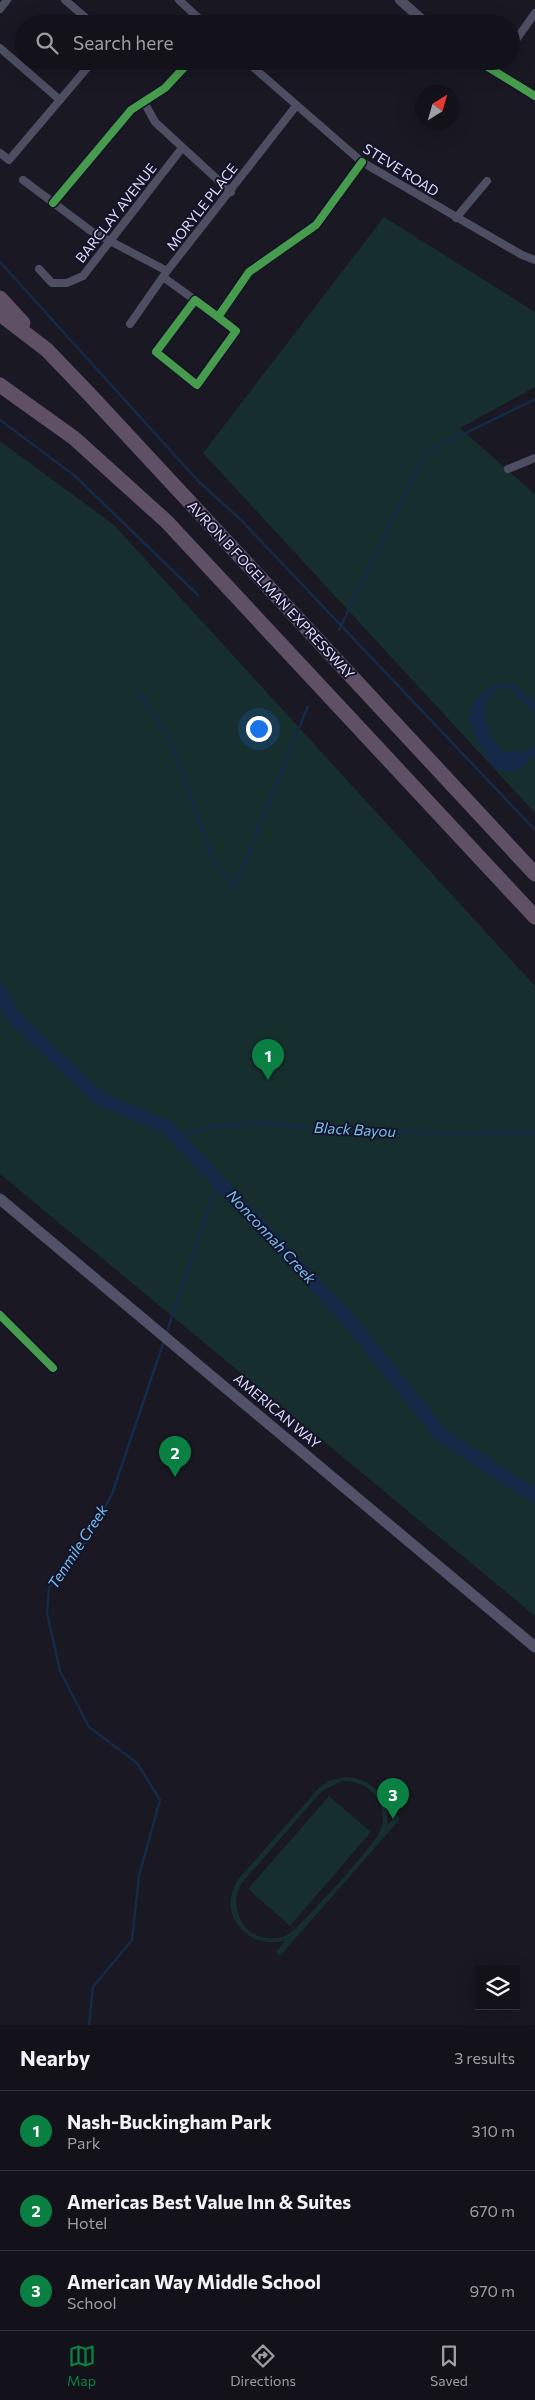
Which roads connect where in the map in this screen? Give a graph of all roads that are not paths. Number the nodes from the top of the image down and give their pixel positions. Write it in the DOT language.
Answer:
graph roads {
  1 [pos="7,0"];
  2 [pos="65,0"];
  3 [pos="178,0"];
  4 [pos="400,0"];
  5 [pos="75,3"];
  6 [pos="0,9"];
  7 [pos="535,13"];
  8 [pos="85,15"];
  9 [pos="195,15"];
  10 [pos="417,15"];
  11 [pos="520,34"];
  12 [pos="0,48"];
  13 [pos="15,61"];
  14 [pos="25,70"];
  15 [pos="85,70"];
  16 [pos="182,70"];
  17 [pos="256,70"];
  18 [pos="491,70"];
  19 [pos="494,72"];
  20 [pos="535,96"];
  21 [pos="60,100"];
  22 [pos="144,102"];
  23 [pos="296,106"];
  24 [pos="182,148"];
  25 [pos="0,153"];
  26 [pos="362,162"];
  27 [pos="23,180"];
  28 [pos="487,181"];
  29 [pos="231,192"];
  30 [pos="53,203"];
  31 [pos="456,218"];
  32 [pos="111,240"];
  33 [pos="535,260"];
  34 [pos="38,269"];
  35 [pos="165,274"];
  36 [pos="0,298"];
  37 [pos="195,300"];
  38 [pos="0,314"];
  39 [pos="218,317"];
  40 [pos="130,324"];
  41 [pos="47,350"];
  42 [pos="0,385"];
  43 [pos="535,458"];
  44 [pos="508,469"];
  45 [pos="535,874"];
  46 [pos="535,917"];
  47 [pos="0,1199"];
  48 [pos="0,1316"];
  49 [pos="53,1368"];
  50 [pos="535,1647"];
  1 -- 6 [label="street"];
  2 -- 5 [label="street"];
  3 -- 9 [label="street"];
  4 -- 10 [label="street"];
  5 -- 8 [label="street"];
  7 -- 11 [label="street"];
  12 -- 13 [label="street"];
  14 -- 21 [label="street"];
  15 -- 21 [label="street"];
  16 -- 22 [label="street"];
  17 -- 23 [label="street, STEVE ROAD"];
  18 -- 19 [label="street"];
  19 -- 20 [label="street"];
  21 -- 25 [label="street"];
  22 -- 24 [label="street"];
  22 -- 30 [label="street"];
  23 -- 26 [label="street, STEVE ROAD"];
  23 -- 29 [label="street, MORYLE PLACE"];
  24 -- 29 [label="street"];
  24 -- 32 [label="street, BARCLAY AVENUE"];
  26 -- 31 [label="street, STEVE ROAD"];
  26 -- 39 [label="street"];
  27 -- 30 [label="street"];
  28 -- 31 [label="street"];
  29 -- 35 [label="street, MORYLE PLACE"];
  30 -- 32 [label="street"];
  31 -- 33 [label="street, STEVE ROAD"];
  32 -- 34 [label="street, BARCLAY AVENUE"];
  32 -- 35 [label="street"];
  35 -- 37 [label="street"];
  35 -- 40 [label="street, MORYLE PLACE"];
  36 -- 41 [label="highway"];
  37 -- 39 [label="street"];
  37 -- 39 [label="street"];
  38 -- 41 [label="highway, AVRON B FOGELMAN EXPRESSWAY"];
  41 -- 45 [label="highway, AVRON B FOGELMAN EXPRESSWAY"];
  42 -- 46 [label="highway"];
  43 -- 44 [label="street"];
  47 -- 50 [label="main road, AMERICAN WAY"];
  48 -- 49 [label="street"];
}
